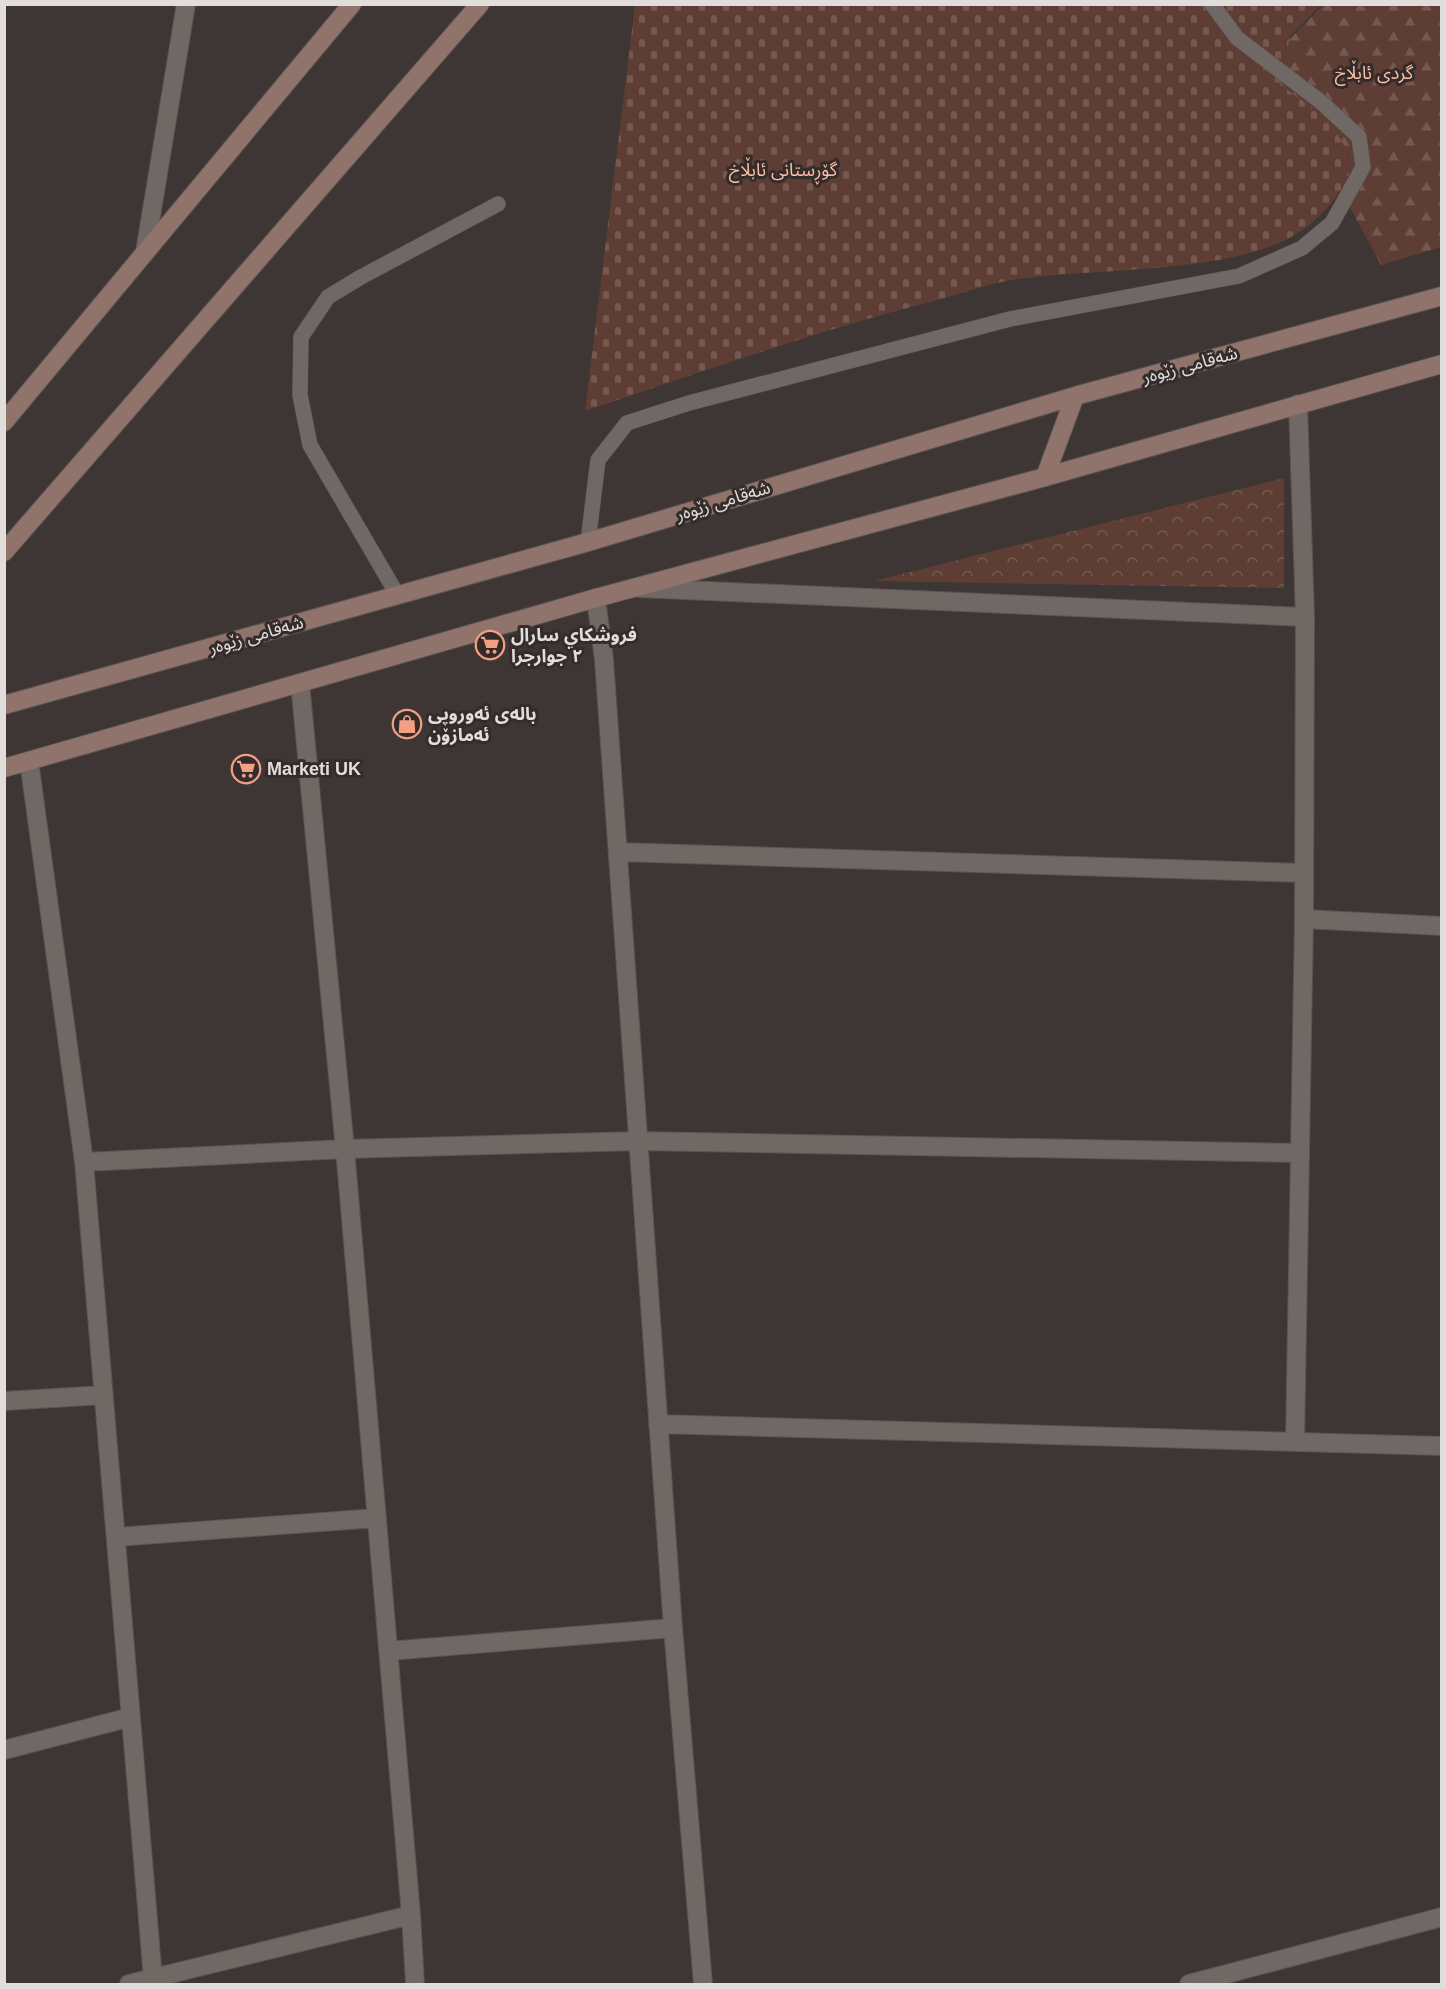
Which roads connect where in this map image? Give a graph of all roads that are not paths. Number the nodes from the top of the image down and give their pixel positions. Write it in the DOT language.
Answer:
graph roads {
  1 [pos="186,4"];
  2 [pos="352,4"];
  3 [pos="480,4"];
  4 [pos="1212,4"];
  5 [pos="498,204"];
  6 [pos="145,252"];
  7 [pos="1442,296"];
  8 [pos="1442,364"];
  9 [pos="1075,396"];
  10 [pos="1299,404"];
  11 [pos="5,421"];
  12 [pos="1045,477"];
  13 [pos="588,542"];
  14 [pos="4,552"];
  15 [pos="634,588"];
  16 [pos="398,596"];
  17 [pos="596,598"];
  18 [pos="1305,617"];
  19 [pos="300,683"];
  20 [pos="4,705"];
  21 [pos="29,761"];
  22 [pos="4,768"];
  23 [pos="618,852"];
  24 [pos="1304,873"];
  25 [pos="1304,919"];
  26 [pos="1442,926"];
  27 [pos="638,1141"];
  28 [pos="345,1149"];
  29 [pos="1300,1153"];
  30 [pos="84,1162"];
  31 [pos="104,1395"];
  32 [pos="4,1401"];
  33 [pos="658,1424"];
  34 [pos="1295,1442"];
  35 [pos="1442,1446"];
  36 [pos="377,1518"];
  37 [pos="116,1537"];
  38 [pos="673,1628"];
  39 [pos="388,1651"];
  40 [pos="131,1717"];
  41 [pos="4,1749"];
  42 [pos="411,1916"];
  43 [pos="1442,1917"];
  44 [pos="153,1979"];
  45 [pos="129,1984"];
  46 [pos="415,1984"];
  47 [pos="703,1984"];
  48 [pos="1189,1984"];
  1 -- 6 [label="street"];
  2 -- 6 [label="main road"];
  3 -- 14 [label="main road"];
  4 -- 13 [label="lane"];
  5 -- 16 [label="lane"];
  6 -- 11 [label="main road"];
  7 -- 9 [label="main road, شەقامی زێوەر"];
  8 -- 10 [label="main road"];
  9 -- 12 [label="main road"];
  9 -- 13 [label="main road, شەقامی زێوەر"];
  10 -- 12 [label="main road"];
  10 -- 18 [label="street"];
  12 -- 15 [label="main road"];
  13 -- 16 [label="main road, شەقامی زێوەر"];
  15 -- 17 [label="main road"];
  15 -- 18 [label="street"];
  16 -- 20 [label="main road, شەقامی زێوەر"];
  17 -- 19 [label="main road"];
  17 -- 23 [label="street"];
  18 -- 24 [label="street"];
  19 -- 21 [label="main road"];
  19 -- 28 [label="street"];
  21 -- 22 [label="main road"];
  21 -- 30 [label="street"];
  23 -- 24 [label="street"];
  23 -- 27 [label="street"];
  24 -- 25 [label="street"];
  25 -- 26 [label="street"];
  25 -- 29 [label="street"];
  27 -- 28 [label="street"];
  27 -- 29 [label="street"];
  27 -- 33 [label="street"];
  28 -- 30 [label="street"];
  28 -- 36 [label="street"];
  29 -- 34 [label="street"];
  30 -- 31 [label="street"];
  31 -- 32 [label="street"];
  31 -- 37 [label="street"];
  33 -- 34 [label="street"];
  33 -- 38 [label="street"];
  34 -- 35 [label="street"];
  36 -- 37 [label="street"];
  36 -- 39 [label="street"];
  37 -- 40 [label="street"];
  38 -- 39 [label="street"];
  38 -- 47 [label="street"];
  39 -- 42 [label="street"];
  40 -- 41 [label="street"];
  40 -- 44 [label="street"];
  42 -- 44 [label="street"];
  42 -- 46 [label="street"];
  43 -- 48 [label="street"];
  44 -- 45 [label="street"];
}
